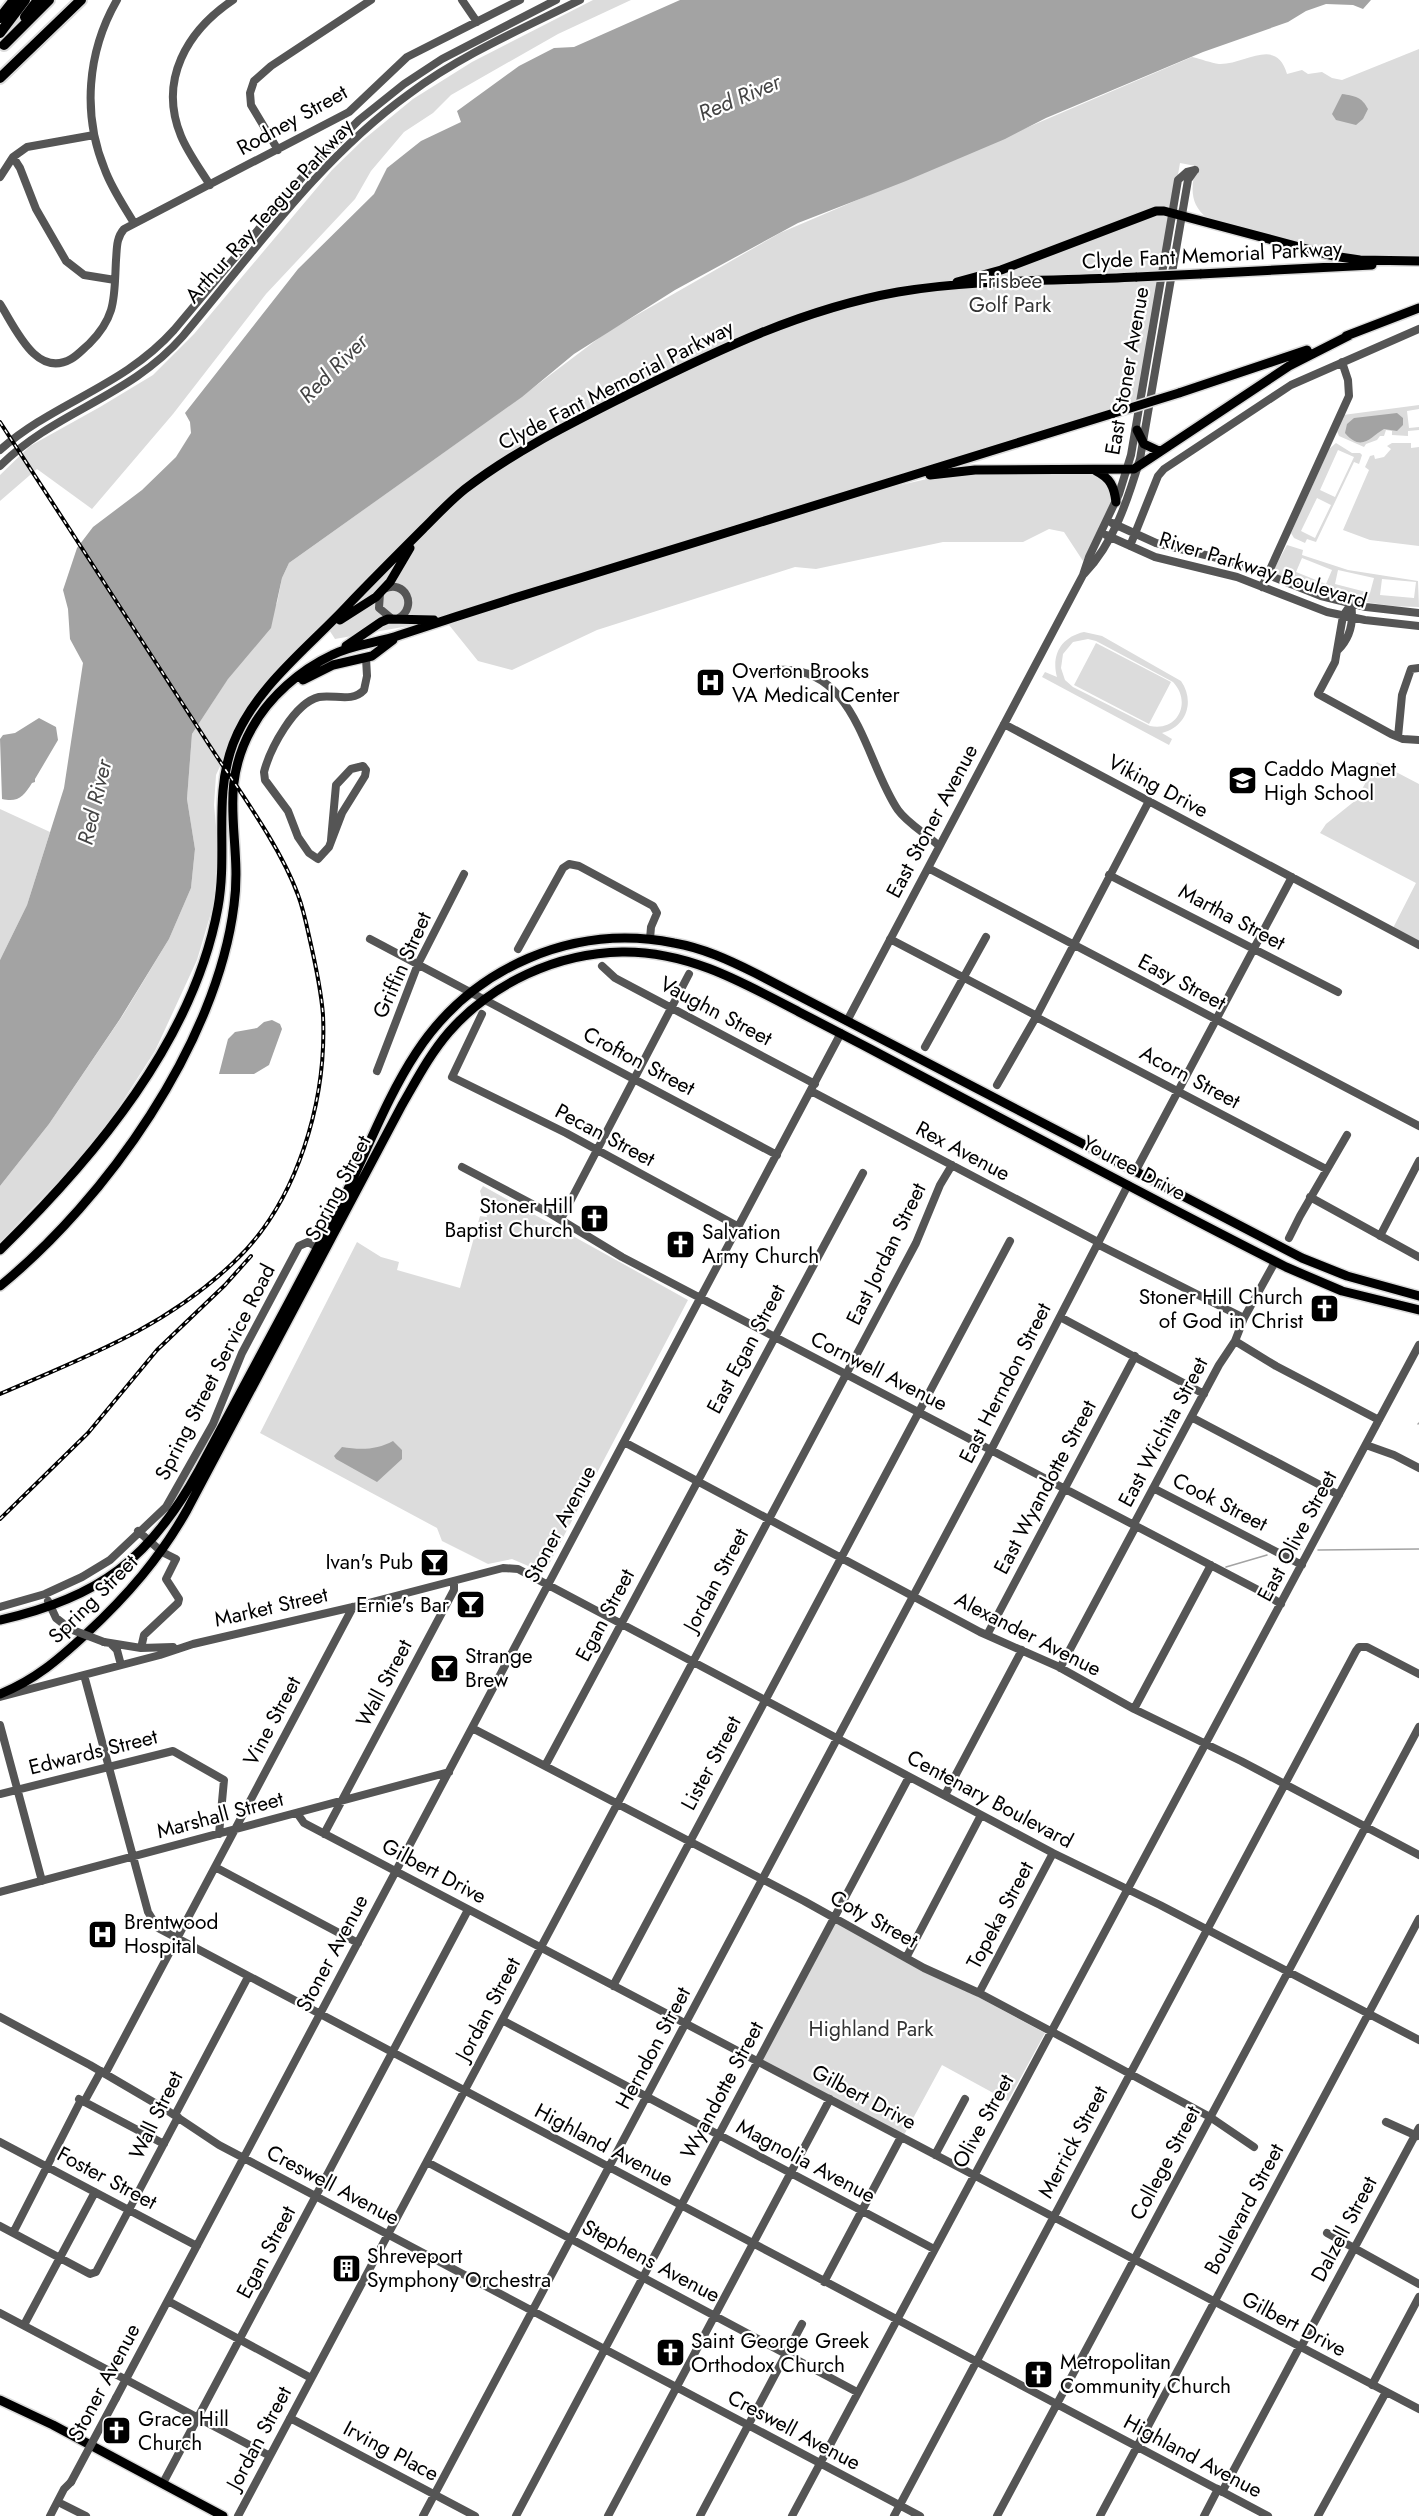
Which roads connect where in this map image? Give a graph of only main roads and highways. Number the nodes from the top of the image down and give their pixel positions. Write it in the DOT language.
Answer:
graph roads {
  1 [pos="6,0"];
  2 [pos="14,0"];
  3 [pos="25,0"];
  4 [pos="38,0"];
  5 [pos="49,0"];
  6 [pos="78,3"];
  7 [pos="0,9"];
  8 [pos="0,18"];
  9 [pos="0,33"];
  10 [pos="2,48"];
  11 [pos="0,78"];
  12 [pos="1419,262"];
  13 [pos="925,288"];
  14 [pos="1419,308"];
  15 [pos="1350,335"];
  16 [pos="1137,430"];
  17 [pos="1159,451"];
  18 [pos="1094,470"];
  19 [pos="886,484"];
  20 [pos="1116,502"];
  21 [pos="436,516"];
  22 [pos="445,620"];
  23 [pos="402,635"];
  24 [pos="303,651"];
  25 [pos="336,652"];
  26 [pos="267,706"];
  27 [pos="847,1021"];
  28 [pos="841,1033"];
  29 [pos="1135,1172"];
  30 [pos="1128,1185"];
  31 [pos="0,1250"];
  32 [pos="321,1250"];
  33 [pos="0,1286"];
  34 [pos="1419,1296"];
  35 [pos="1419,1310"];
  36 [pos="0,1620"];
  37 [pos="0,1696"];
  38 [pos="0,2400"];
  39 [pos="223,2516"];
  1 -- 7 [label="highway"];
  2 -- 8 [label="highway"];
  3 -- 9 [label="highway"];
  4 -- 10 [label="highway"];
  5 -- 10 [label="highway"];
  6 -- 11 [label="highway"];
  12 -- 13 [label="main road, Clyde Fant Memorial Parkway, bridge"];
  12 -- 13 [label="main road"];
  13 -- 21 [label="main road, Clyde Fant Memorial Parkway"];
  14 -- 15 [label="main road"];
  15 -- 17 [label="main road"];
  15 -- 19 [label="main road, bridge"];
  16 -- 17 [label="main road"];
  17 -- 18 [label="main road"];
  18 -- 19 [label="main road"];
  18 -- 20 [label="main road"];
  19 -- 22 [label="main road"];
  21 -- 24 [label="main road, Clyde Fant Memorial Parkway"];
  21 -- 24 [label="main road"];
  22 -- 23 [label="main road"];
  22 -- 25 [label="main road"];
  23 -- 25 [label="main road"];
  23 -- 26 [label="main road"];
  24 -- 31 [label="main road, Clyde Fant Memorial Parkway"];
  25 -- 26 [label="main road"];
  26 -- 33 [label="main road"];
  27 -- 28 [label="main road"];
  27 -- 29 [label="main road, Youree Drive"];
  27 -- 32 [label="main road, Spring Street"];
  28 -- 30 [label="main road, Youree Drive"];
  28 -- 32 [label="main road, Spring Street"];
  29 -- 30 [label="main road"];
  29 -- 34 [label="main road, Youree Drive"];
  30 -- 35 [label="main road, Youree Drive"];
  32 -- 36 [label="main road, Spring Street"];
  32 -- 37 [label="main road, Spring Street"];
  38 -- 39 [label="main road"];
}
